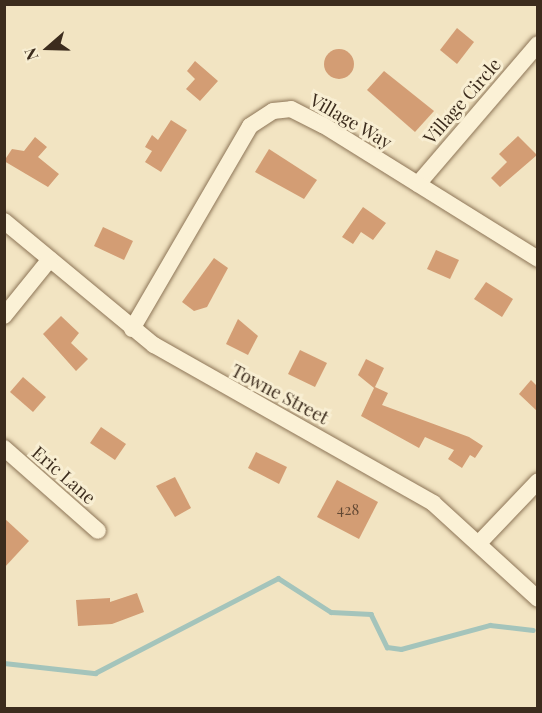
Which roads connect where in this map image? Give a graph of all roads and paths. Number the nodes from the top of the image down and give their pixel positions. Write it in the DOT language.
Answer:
graph roads {
  1 [pos="537,44"];
  2 [pos="418,184"];
  3 [pos="4,221"];
  4 [pos="50,260"];
  5 [pos="537,260"];
  6 [pos="4,316"];
  7 [pos="132,329"];
  8 [pos="4,448"];
  9 [pos="537,481"];
  10 [pos="98,531"];
  11 [pos="480,542"];
  12 [pos="537,599"];
  1 -- 2 [label="street, Village Circle"];
  2 -- 5 [label="street, Village Way"];
  2 -- 7 [label="street, Village Way"];
  3 -- 4 [label="street, Towne Street"];
  4 -- 6 [label="street"];
  4 -- 7 [label="street, Towne Street"];
  7 -- 11 [label="street, Towne Street"];
  8 -- 10 [label="street, Eric Lane"];
  9 -- 11 [label="street"];
  11 -- 12 [label="street, Towne Street"];
}
